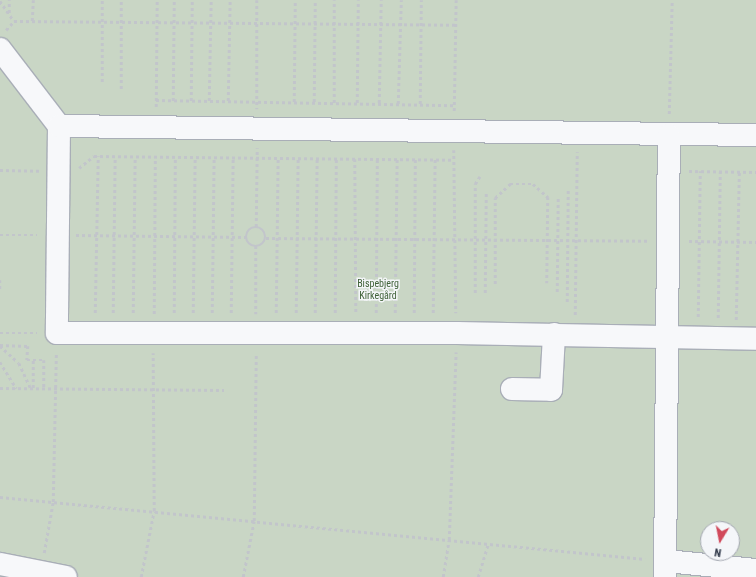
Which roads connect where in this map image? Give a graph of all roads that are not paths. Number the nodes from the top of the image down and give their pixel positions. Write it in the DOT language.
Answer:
graph roads {
  1 [pos="0,49"];
  2 [pos="59,126"];
  3 [pos="669,135"];
  4 [pos="756,135"];
  5 [pos="564,335"];
  6 [pos="666,337"];
  7 [pos="727,338"];
  8 [pos="512,389"];
  9 [pos="0,564"];
  10 [pos="666,569"];
  11 [pos="756,570"];
  12 [pos="66,577"];
  1 -- 2 [label="lane"];
  2 -- 3 [label="lane"];
  2 -- 5 [label="lane"];
  3 -- 4 [label="lane"];
  3 -- 6 [label="lane"];
  5 -- 6 [label="lane"];
  5 -- 8 [label="lane"];
  6 -- 7 [label="lane"];
  6 -- 10 [label="lane"];
  9 -- 12 [label="lane"];
  10 -- 11 [label="lane"];
}
